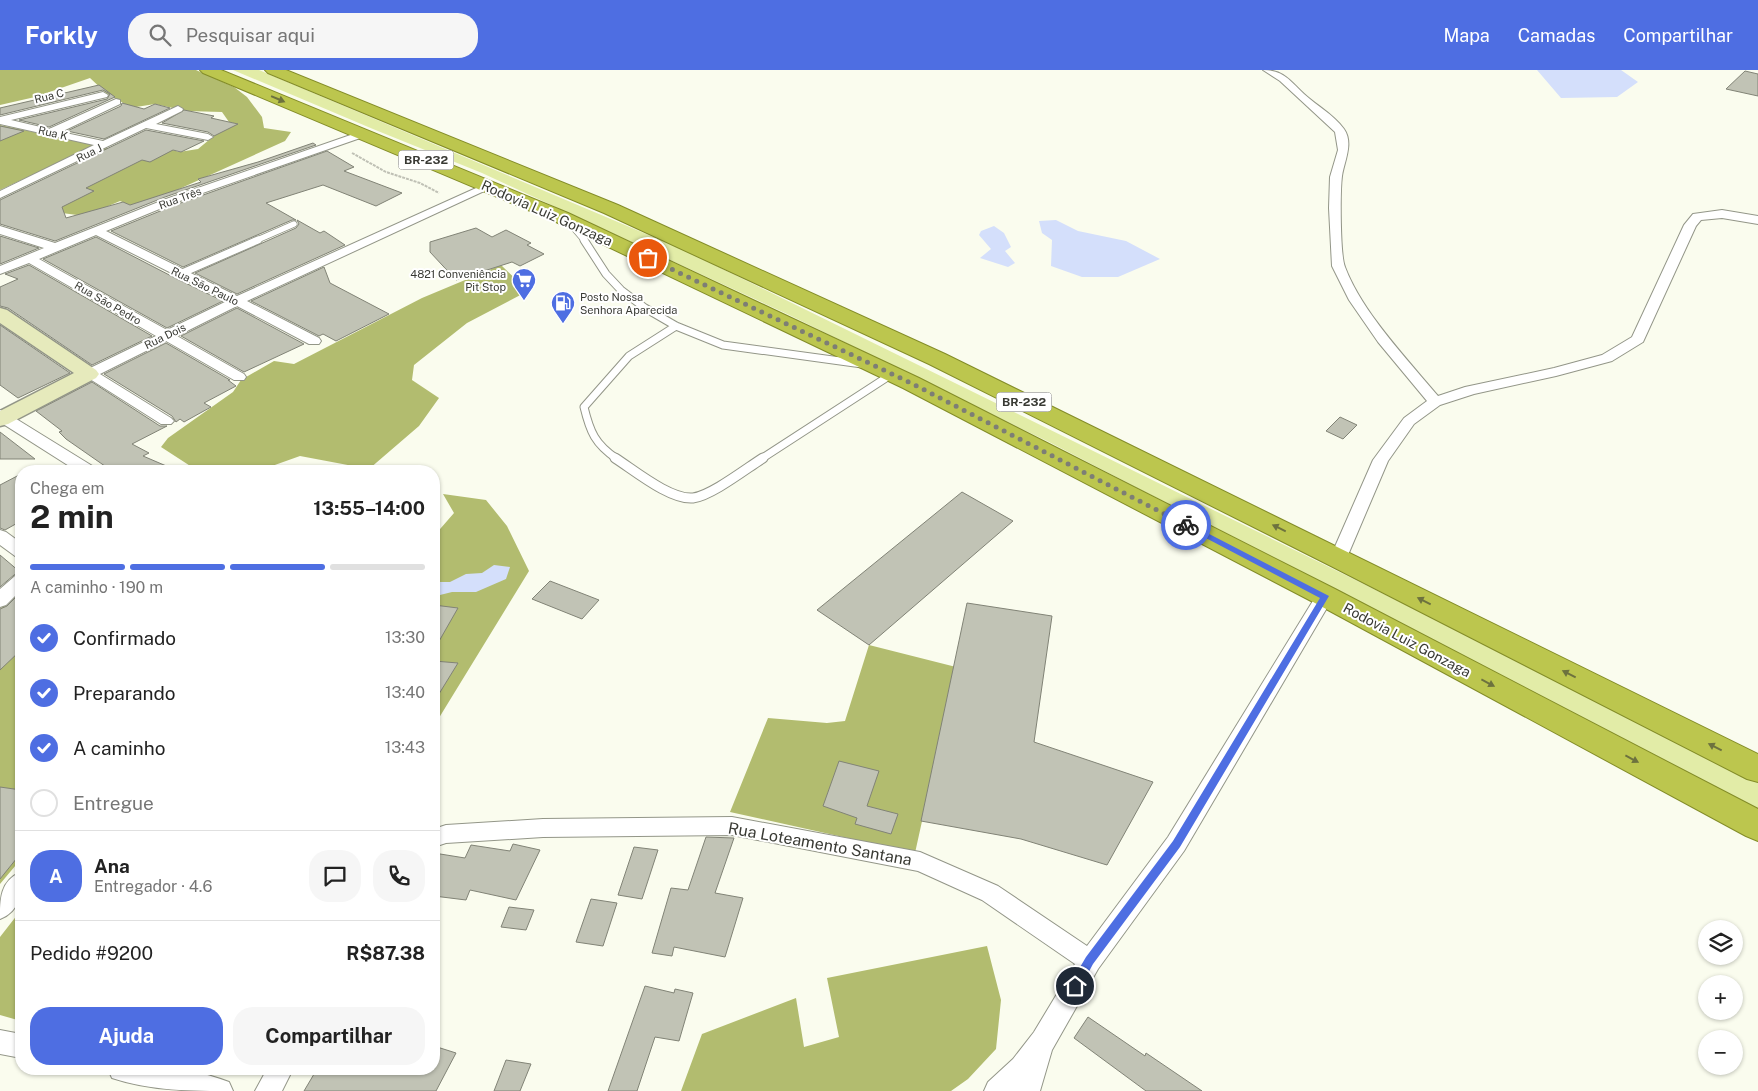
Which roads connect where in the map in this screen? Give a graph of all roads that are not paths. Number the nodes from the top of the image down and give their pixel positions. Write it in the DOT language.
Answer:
graph roads {
  1 [pos="208,70"];
  2 [pos="273,70"];
  3 [pos="1268,70"];
  4 [pos="103,95"];
  5 [pos="116,102"];
  6 [pos="178,109"];
  7 [pos="0,120"];
  8 [pos="146,125"];
  9 [pos="51,132"];
  10 [pos="362,134"];
  11 [pos="208,137"];
  12 [pos="106,144"];
  13 [pos="489,186"];
  14 [pos="0,196"];
  15 [pos="561,217"];
  16 [pos="1758,220"];
  17 [pos="294,224"];
  18 [pos="0,230"];
  19 [pos="96,231"];
  20 [pos="55,247"];
  21 [pos="29,258"];
  22 [pos="0,270"];
  23 [pos="180,274"];
  24 [pos="237,301"];
  25 [pos="0,314"];
  26 [pos="676,326"];
  27 [pos="166,336"];
  28 [pos="314,341"];
  29 [pos="882,370"];
  30 [pos="89,374"];
  31 [pos="239,377"];
  32 [pos="1435,402"];
  33 [pos="1,417"];
  34 [pos="166,421"];
  35 [pos="78,465"];
  36 [pos="0,536"];
  37 [pos="15,547"];
  38 [pos="1339,558"];
  39 [pos="15,586"];
  40 [pos="1325,596"];
  41 [pos="0,600"];
  42 [pos="1758,769"];
  43 [pos="1758,826"];
  44 [pos="440,836"];
  45 [pos="15,890"];
  46 [pos="0,909"];
  47 [pos="1090,961"];
  48 [pos="1043,1041"];
  49 [pos="0,1042"];
  50 [pos="15,1045"];
  51 [pos="148,1075"];
  52 [pos="277,1075"];
  53 [pos="220,1091"];
  54 [pos="268,1091"];
  55 [pos="997,1091"];
  56 [pos="1027,1091"];
  1 -- 10 [label="highway, Rodovia Luiz Gonzaga / BR-232, one-way"];
  38 -- 2 [label="highway, Rodovia Luiz Gonzaga / BR-232, one-way"];
  3 -- 32 [label="street"];
  4 -- 7 [label="street, Rua C"];
  5 -- 9 [label="street"];
  6 -- 8 [label="street, Rua J"];
  7 -- 9 [label="street, Rua K"];
  8 -- 11 [label="street"];
  8 -- 12 [label="street, Rua J"];
  9 -- 12 [label="street, Rua K"];
  10 -- 13 [label="highway, Rodovia Luiz Gonzaga / BR-232"];
  10 -- 19 [label="street, Rua Três"];
  12 -- 14 [label="street, Rua J"];
  13 -- 15 [label="highway, Rodovia Luiz Gonzaga / BR-232"];
  13 -- 24 [label="street, Rua Dois"];
  15 -- 26 [label="lane"];
  15 -- 29 [label="highway, Rodovia Luiz Gonzaga / BR-232"];
  16 -- 32 [label="street"];
  17 -- 23 [label="lane"];
  18 -- 20 [label="street"];
  19 -- 20 [label="street, Rua Três"];
  19 -- 23 [label="street, Rua São Paulo"];
  20 -- 21 [label="street, Rua Três"];
  21 -- 22 [label="street, Rua Três"];
  21 -- 27 [label="street, Rua São Pedro"];
  23 -- 24 [label="street, Rua São Paulo"];
  24 -- 27 [label="street, Rua Dois"];
  24 -- 28 [label="street, Rua São Paulo"];
  25 -- 30 [label="main road"];
  26 -- 29 [label="lane"];
  26 -- 29 [label="lane"];
  27 -- 30 [label="street, Rua Dois"];
  27 -- 31 [label="street, Rua São Pedro"];
  29 -- 40 [label="highway, Rodovia Luiz Gonzaga / BR-232"];
  30 -- 33 [label="main road, Rua Dois"];
  30 -- 34 [label="street"];
  32 -- 38 [label="street"];
  33 -- 35 [label="street"];
  36 -- 37 [label="street"];
  42 -- 38 [label="highway, Rodovia Luiz Gonzaga / BR-232, one-way"];
  39 -- 41 [label="street"];
  40 -- 43 [label="highway, Rodovia Luiz Gonzaga / BR-232, one-way"];
  40 -- 47 [label="street"];
  44 -- 47 [label="street, Rua Loteamento Santana"];
  45 -- 46 [label="street"];
  47 -- 48 [label="street"];
  48 -- 55 [label="street"];
  48 -- 56 [label="street"];
  49 -- 50 [label="street"];
  51 -- 53 [label="street"];
  52 -- 54 [label="street"];
}
